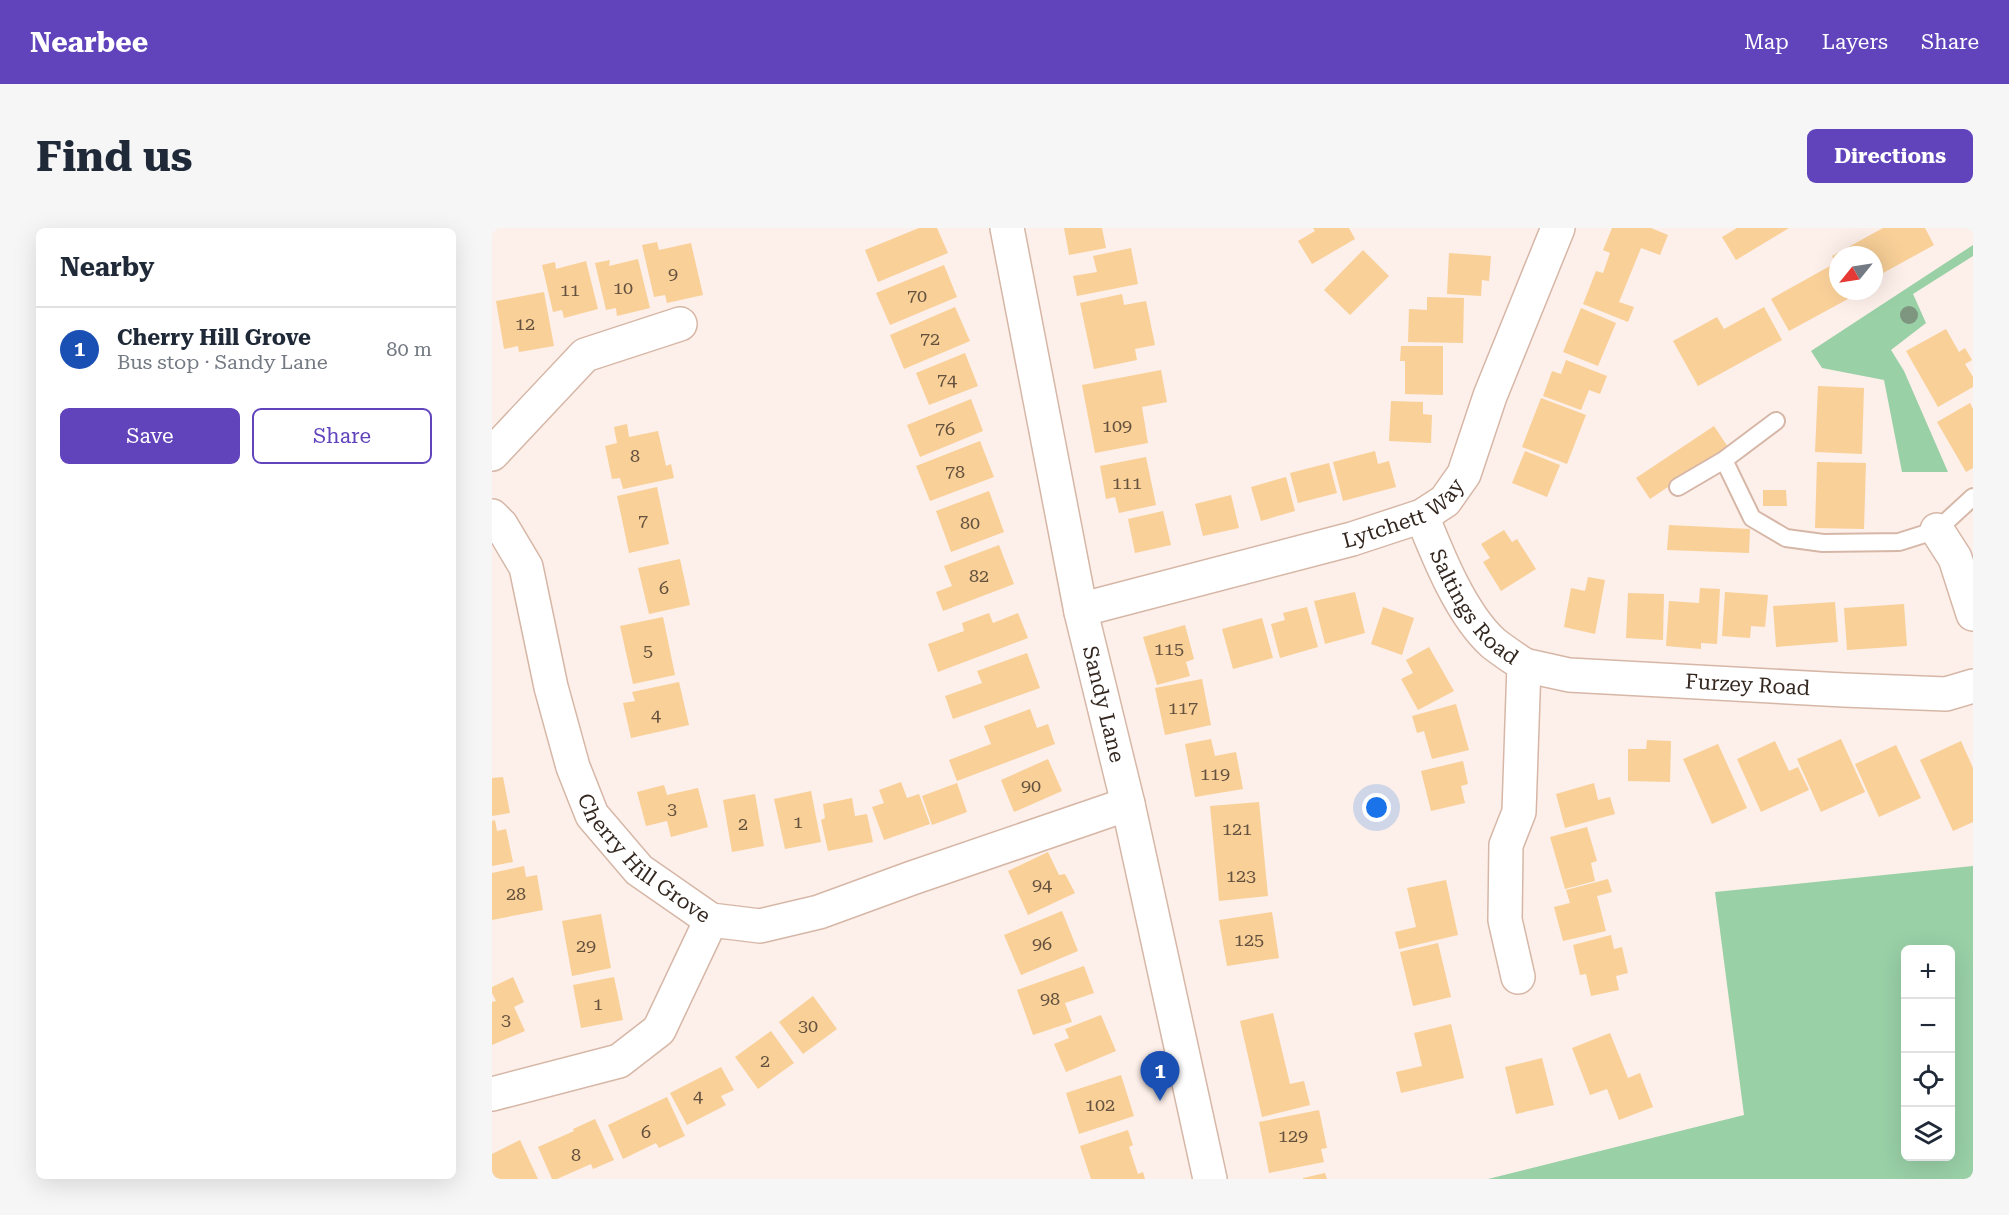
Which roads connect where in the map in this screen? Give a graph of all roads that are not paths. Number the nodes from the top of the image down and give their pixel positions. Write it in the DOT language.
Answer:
graph roads {
  1 [pos="1006,228"];
  2 [pos="1558,228"];
  3 [pos="680,324"];
  4 [pos="1776,421"];
  5 [pos="492,454"];
  6 [pos="1724,460"];
  7 [pos="1678,488"];
  8 [pos="1973,497"];
  9 [pos="492,516"];
  10 [pos="1422,516"];
  11 [pos="1937,530"];
  12 [pos="1081,612"];
  13 [pos="1973,614"];
  14 [pos="1524,665"];
  15 [pos="1973,686"];
  16 [pos="1128,804"];
  17 [pos="711,920"];
  18 [pos="1518,977"];
  19 [pos="492,1094"];
  20 [pos="1210,1179"];
  1 -- 12 [label="street, Sandy Lane"];
  2 -- 10 [label="street, Lytchett Way"];
  3 -- 5 [label="street"];
  4 -- 6 [label="lane"];
  6 -- 7 [label="lane"];
  6 -- 11 [label="lane"];
  8 -- 11 [label="lane"];
  9 -- 17 [label="street, Cherry Hill Grove"];
  10 -- 12 [label="street, Lytchett Way"];
  10 -- 14 [label="street, Saltings Road"];
  11 -- 13 [label="street"];
  12 -- 16 [label="street, Sandy Lane"];
  14 -- 15 [label="street, Furzey Road"];
  14 -- 18 [label="street, Saltings Road"];
  16 -- 17 [label="street, Cherry Hill Grove"];
  16 -- 20 [label="street, Sandy Lane"];
  17 -- 19 [label="street"];
}
